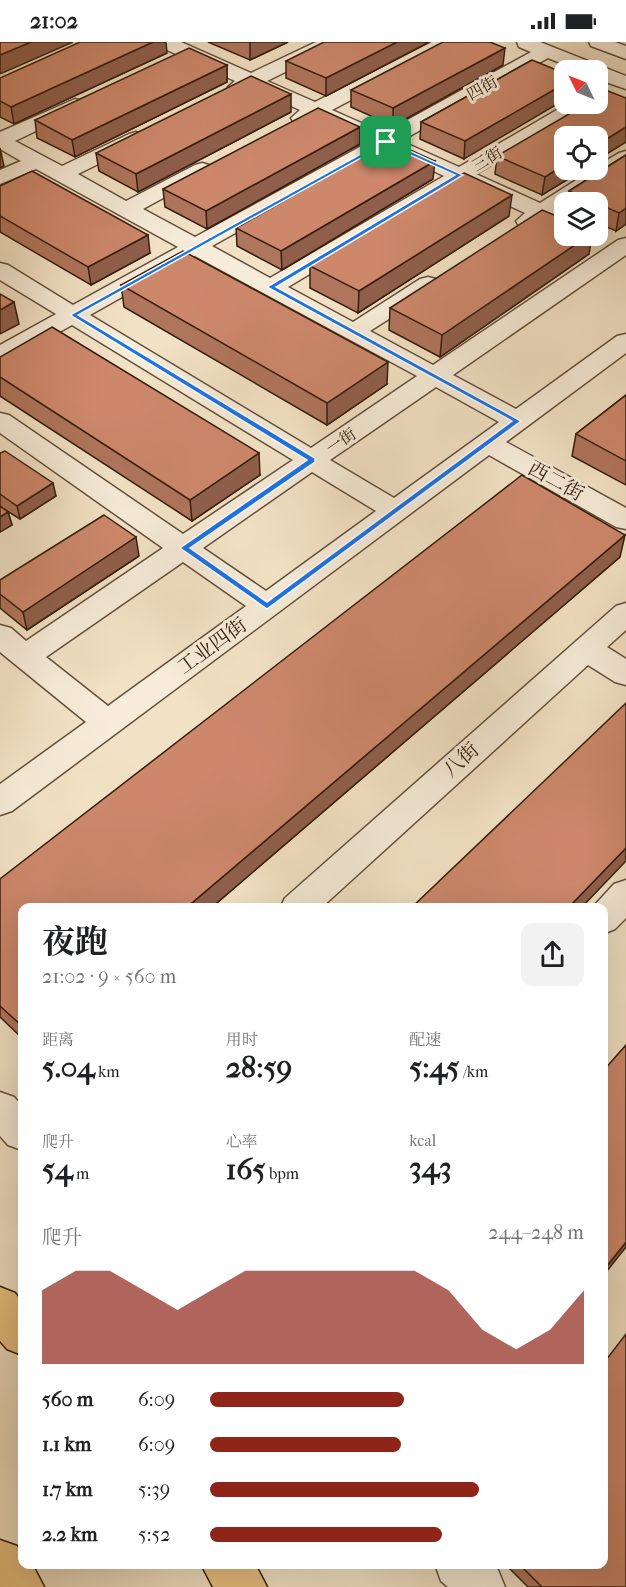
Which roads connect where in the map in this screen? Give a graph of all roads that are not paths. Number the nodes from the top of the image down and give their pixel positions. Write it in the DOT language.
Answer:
graph roads {
  1 [pos="165,42"];
  2 [pos="331,42"];
  3 [pos="446,42"];
  4 [pos="524,42"];
  5 [pos="598,42"];
  6 [pos="547,51"];
  7 [pos="189,53"];
  8 [pos="626,53"];
  9 [pos="569,60"];
  10 [pos="168,63"];
  11 [pos="608,76"];
  12 [pos="251,81"];
  13 [pos="622,82"];
  14 [pos="608,88"];
  15 [pos="94,96"];
  16 [pos="220,97"];
  17 [pos="316,110"];
  18 [pos="563,114"];
  19 [pos="284,127"];
  20 [pos="156,128"];
  21 [pos="0,140"];
  22 [pos="386,142"];
  23 [pos="626,158"];
  24 [pos="221,159"];
  25 [pos="37,160"];
  26 [pos="62,174"];
  27 [pos="459,175"];
  28 [pos="0,178"];
  29 [pos="127,209"];
  30 [pos="541,212"];
  31 [pos="554,218"];
  32 [pos="511,231"];
  33 [pos="619,246"];
  34 [pos="197,247"];
  35 [pos="0,270"];
  36 [pos="442,275"];
  37 [pos="271,287"];
  38 [pos="73,315"];
  39 [pos="353,332"];
  40 [pos="626,341"];
  41 [pos="0,355"];
  42 [pos="435,376"];
  43 [pos="0,420"];
  44 [pos="518,421"];
  45 [pos="487,443"];
  46 [pos="312,460"];
  47 [pos="395,511"];
  48 [pos="626,520"];
  49 [pos="184,548"];
  50 [pos="267,606"];
  51 [pos="626,613"];
  52 [pos="0,636"];
  53 [pos="585,649"];
  54 [pos="25,656"];
  55 [pos="626,674"];
  56 [pos="108,723"];
  57 [pos="0,802"];
  58 [pos="626,894"];
  59 [pos="303,903"];
  60 [pos="608,914"];
  61 [pos="0,1110"];
  62 [pos="18,1128"];
  63 [pos="0,1308"];
  64 [pos="18,1329"];
  65 [pos="0,1563"];
  66 [pos="228,1569"];
  67 [pos="463,1569"];
  68 [pos="20,1587"];
  69 [pos="243,1587"];
  70 [pos="481,1587"];
  1 -- 7 [label="street"];
  2 -- 12 [label="street"];
  3 -- 17 [label="street"];
  4 -- 6 [label="street"];
  5 -- 8 [label="street"];
  6 -- 9 [label="street"];
  6 -- 22 [label="street, 四街"];
  7 -- 10 [label="street"];
  7 -- 12 [label="street"];
  11 -- 13 [label="street"];
  12 -- 16 [label="street"];
  12 -- 17 [label="street"];
  13 -- 14 [label="street"];
  15 -- 21 [label="street"];
  17 -- 19 [label="street"];
  17 -- 22 [label="street"];
  18 -- 27 [label="street, 三街"];
  20 -- 26 [label="street"];
  21 -- 25 [label="street"];
  22 -- 27 [label="street"];
  22 -- 34 [label="street, 四街"];
  23 -- 30 [label="street"];
  24 -- 29 [label="street"];
  25 -- 26 [label="street"];
  25 -- 28 [label="street"];
  26 -- 29 [label="street"];
  27 -- 30 [label="street"];
  27 -- 37 [label="street, 三街"];
  29 -- 34 [label="street"];
  30 -- 31 [label="street"];
  30 -- 32 [label="street"];
  33 -- 42 [label="street, 一街"];
  34 -- 37 [label="street"];
  34 -- 38 [label="street, 四街"];
  35 -- 38 [label="street"];
  36 -- 39 [label="street"];
  37 -- 39 [label="street"];
  38 -- 41 [label="street, 四街"];
  38 -- 46 [label="street"];
  39 -- 42 [label="street"];
  40 -- 44 [label="street, 工业四街"];
  42 -- 44 [label="street"];
  42 -- 46 [label="street, 一街"];
  43 -- 49 [label="street"];
  44 -- 45 [label="street, 工业四街"];
  45 -- 47 [label="street, 工业四街"];
  45 -- 48 [label="street, 西二街"];
  46 -- 47 [label="street"];
  46 -- 49 [label="street, 一街"];
  47 -- 50 [label="street, 工业四街"];
  49 -- 50 [label="street"];
  49 -- 54 [label="street, 一街"];
  50 -- 56 [label="street, 工业四街"];
  51 -- 53 [label="street, 八街"];
  52 -- 54 [label="street"];
  53 -- 55 [label="street"];
  53 -- 59 [label="street, 八街"];
  54 -- 56 [label="street"];
  56 -- 57 [label="street, 工业四街"];
  58 -- 60 [label="street"];
  61 -- 62 [label="street"];
  63 -- 64 [label="main road"];
  65 -- 68 [label="main road"];
  66 -- 69 [label="main road"];
  67 -- 70 [label="street"];
}
